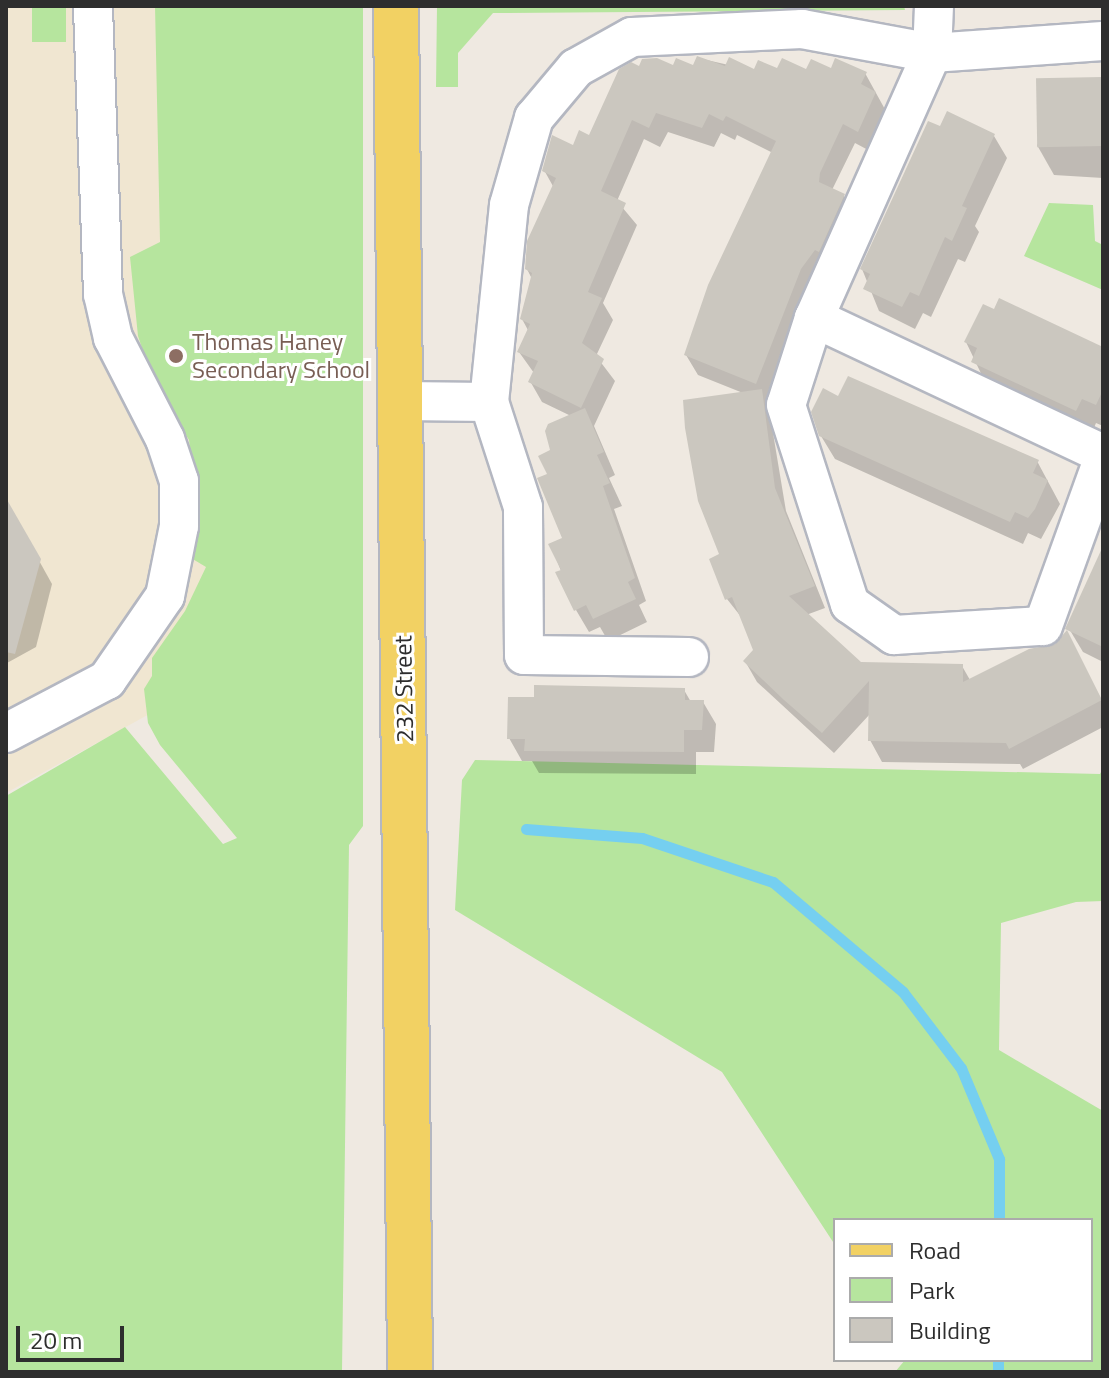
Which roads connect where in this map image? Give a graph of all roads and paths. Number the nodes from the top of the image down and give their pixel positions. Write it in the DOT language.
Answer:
graph roads {
  1 [pos="93,6"];
  2 [pos="396,6"];
  3 [pos="934,6"];
  4 [pos="1103,41"];
  5 [pos="932,53"];
  6 [pos="814,318"];
  7 [pos="401,401"];
  8 [pos="489,402"];
  9 [pos="1103,456"];
  10 [pos="689,657"];
  11 [pos="6,733"];
  12 [pos="410,1372"];
  1 -- 11 [label="lane"];
  2 -- 7 [label="main road, 232 Street"];
  3 -- 5 [label="lane"];
  4 -- 5 [label="lane"];
  5 -- 6 [label="lane"];
  5 -- 8 [label="lane"];
  6 -- 9 [label="lane"];
  6 -- 9 [label="lane"];
  7 -- 8 [label="lane"];
  7 -- 12 [label="main road, 232 Street"];
  8 -- 10 [label="lane"];
}
